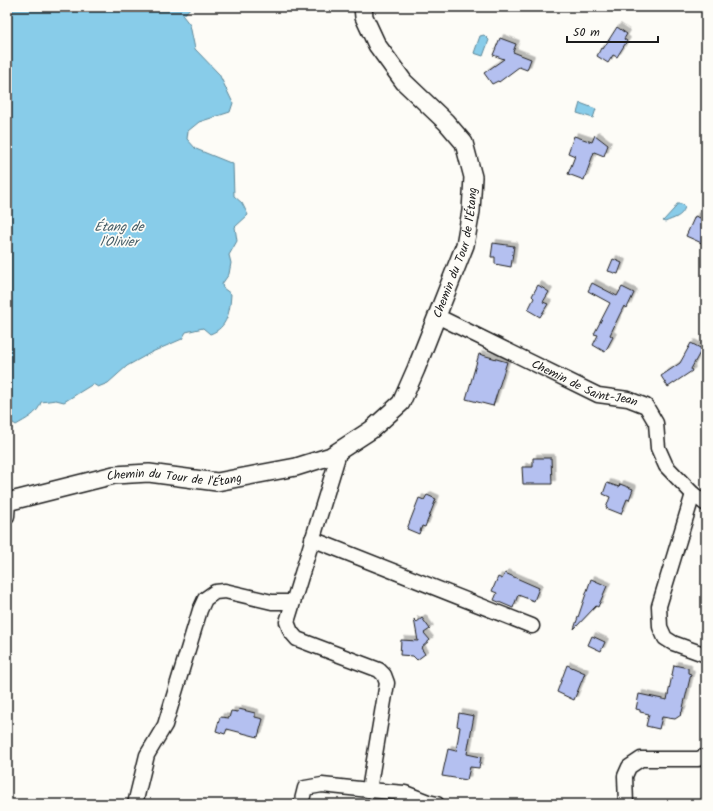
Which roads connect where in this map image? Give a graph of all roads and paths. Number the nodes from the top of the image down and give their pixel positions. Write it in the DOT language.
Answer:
graph roads {
  1 [pos="363,7"];
  2 [pos="437,316"];
  3 [pos="340,450"];
  4 [pos="693,494"];
  5 [pos="706,504"];
  6 [pos="7,507"];
  7 [pos="312,539"];
  8 [pos="292,602"];
  9 [pos="532,626"];
  10 [pos="706,655"];
  11 [pos="706,756"];
  12 [pos="369,790"];
  13 [pos="135,804"];
  14 [pos="301,804"];
  15 [pos="437,804"];
  16 [pos="626,804"];
  1 -- 2 [label="street, Chemin du Tour de l'Étang"];
  2 -- 3 [label="street, Chemin du Tour de l'Étang"];
  2 -- 4 [label="street, Chemin de Saint-Jean"];
  3 -- 6 [label="street, Chemin du Tour de l'Étang"];
  3 -- 7 [label="street"];
  4 -- 5 [label="street, Chemin de Saint-Jean"];
  4 -- 10 [label="street"];
  7 -- 8 [label="street"];
  7 -- 9 [label="street"];
  8 -- 12 [label="street"];
  8 -- 13 [label="street"];
  11 -- 16 [label="street"];
  12 -- 14 [label="street"];
  12 -- 15 [label="street"];
}
